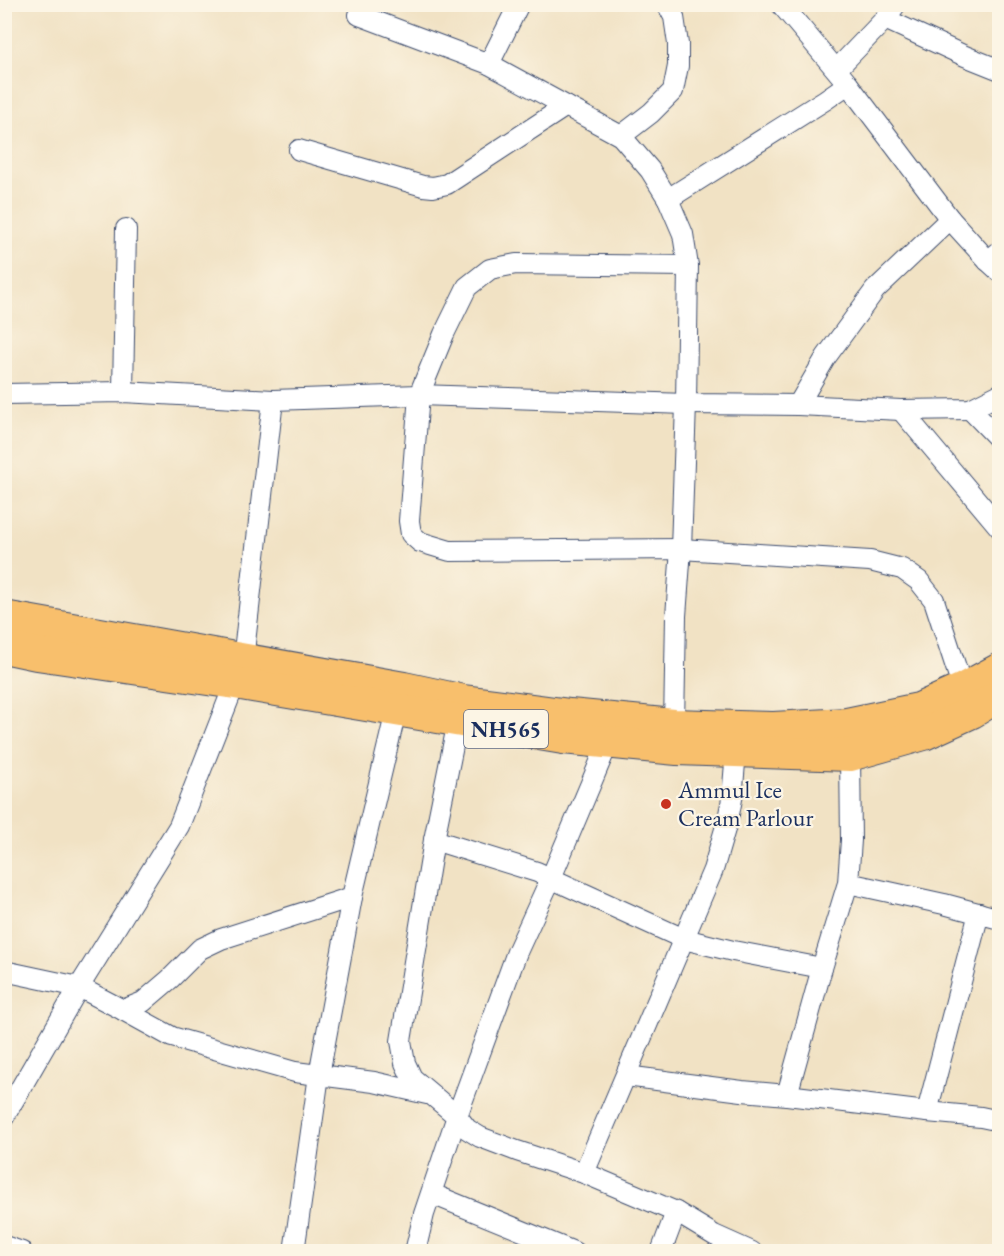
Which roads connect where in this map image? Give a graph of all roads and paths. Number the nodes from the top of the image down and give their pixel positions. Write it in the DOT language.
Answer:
graph roads {
  1 [pos="519,4"];
  2 [pos="667,4"];
  3 [pos="781,4"];
  4 [pos="890,12"];
  5 [pos="359,15"];
  6 [pos="489,64"];
  7 [pos="999,70"];
  8 [pos="843,77"];
  9 [pos="566,106"];
  10 [pos="621,136"];
  11 [pos="299,150"];
  12 [pos="668,199"];
  13 [pos="950,219"];
  14 [pos="126,229"];
  15 [pos="996,261"];
  16 [pos="688,266"];
  17 [pos="123,392"];
  18 [pos="4,394"];
  19 [pos="999,394"];
  20 [pos="419,395"];
  21 [pos="273,400"];
  22 [pos="686,404"];
  23 [pos="798,405"];
  24 [pos="970,409"];
  25 [pos="901,410"];
  26 [pos="999,440"];
  27 [pos="999,528"];
  28 [pos="681,549"];
  29 [pos="4,617"];
  30 [pos="4,647"];
  31 [pos="999,669"];
  32 [pos="239,672"];
  33 [pos="963,689"];
  34 [pos="999,695"];
  35 [pos="396,711"];
  36 [pos="459,721"];
  37 [pos="675,725"];
  38 [pos="608,742"];
  39 [pos="736,751"];
  40 [pos="850,755"];
  41 [pos="434,840"];
  42 [pos="551,878"];
  43 [pos="848,883"];
  44 [pos="352,897"];
  45 [pos="979,913"];
  46 [pos="999,919"];
  47 [pos="684,939"];
  48 [pos="822,968"];
  49 [pos="4,971"];
  50 [pos="79,987"];
  51 [pos="123,1010"];
  52 [pos="319,1075"];
  53 [pos="626,1076"];
  54 [pos="787,1095"];
  55 [pos="433,1096"];
  56 [pos="10,1097"];
  57 [pos="927,1112"];
  58 [pos="457,1116"];
  59 [pos="4,1117"];
  60 [pos="999,1122"];
  61 [pos="584,1173"];
  62 [pos="432,1194"];
  63 [pos="676,1212"];
  64 [pos="4,1246"];
  65 [pos="22,1251"];
  66 [pos="294,1251"];
  67 [pos="414,1251"];
  68 [pos="574,1251"];
  69 [pos="662,1251"];
  70 [pos="752,1251"];
  1 -- 6 [label="street"];
  2 -- 10 [label="street"];
  3 -- 8 [label="street"];
  4 -- 7 [label="street"];
  4 -- 8 [label="street"];
  5 -- 6 [label="street"];
  6 -- 9 [label="street"];
  8 -- 12 [label="street"];
  8 -- 13 [label="street"];
  9 -- 10 [label="street"];
  9 -- 11 [label="street"];
  10 -- 12 [label="street"];
  12 -- 16 [label="street"];
  13 -- 15 [label="street"];
  13 -- 23 [label="street"];
  14 -- 17 [label="street"];
  16 -- 20 [label="street"];
  16 -- 22 [label="street"];
  17 -- 18 [label="street"];
  17 -- 21 [label="street"];
  19 -- 24 [label="street"];
  20 -- 21 [label="street"];
  20 -- 22 [label="street"];
  20 -- 28 [label="street"];
  21 -- 32 [label="street"];
  22 -- 23 [label="street"];
  22 -- 28 [label="street"];
  23 -- 25 [label="street"];
  24 -- 25 [label="street"];
  24 -- 26 [label="street"];
  25 -- 27 [label="street"];
  28 -- 33 [label="street"];
  28 -- 37 [label="street"];
  29 -- 32 [label="highway, NH565"];
  30 -- 32 [label="highway, NH565"];
  31 -- 33 [label="highway, NH565"];
  32 -- 35 [label="highway, NH565"];
  32 -- 37 [label="highway, NH565"];
  32 -- 50 [label="street"];
  33 -- 37 [label="highway, NH565"];
  34 -- 40 [label="highway, NH565"];
  35 -- 36 [label="highway, NH565"];
  35 -- 44 [label="street"];
  36 -- 38 [label="highway, NH565"];
  36 -- 41 [label="street"];
  38 -- 39 [label="highway, NH565"];
  38 -- 42 [label="street"];
  39 -- 40 [label="highway, NH565"];
  39 -- 47 [label="street"];
  40 -- 43 [label="street"];
  41 -- 42 [label="street"];
  41 -- 55 [label="street"];
  42 -- 47 [label="street"];
  42 -- 58 [label="street"];
  43 -- 45 [label="street"];
  43 -- 48 [label="street"];
  44 -- 51 [label="street"];
  44 -- 52 [label="street"];
  45 -- 46 [label="street"];
  45 -- 57 [label="street"];
  47 -- 48 [label="street"];
  47 -- 53 [label="street"];
  48 -- 54 [label="street"];
  49 -- 50 [label="street"];
  50 -- 51 [label="street"];
  50 -- 56 [label="street"];
  51 -- 52 [label="street"];
  52 -- 55 [label="street"];
  52 -- 66 [label="street"];
  53 -- 54 [label="street"];
  53 -- 61 [label="street"];
  54 -- 57 [label="street"];
  55 -- 58 [label="street"];
  56 -- 59 [label="street"];
  57 -- 60 [label="street"];
  58 -- 61 [label="street"];
  58 -- 62 [label="street"];
  61 -- 63 [label="street"];
  62 -- 67 [label="street"];
  62 -- 68 [label="street"];
  63 -- 69 [label="street"];
  63 -- 70 [label="street"];
  64 -- 65 [label="street"];
}
